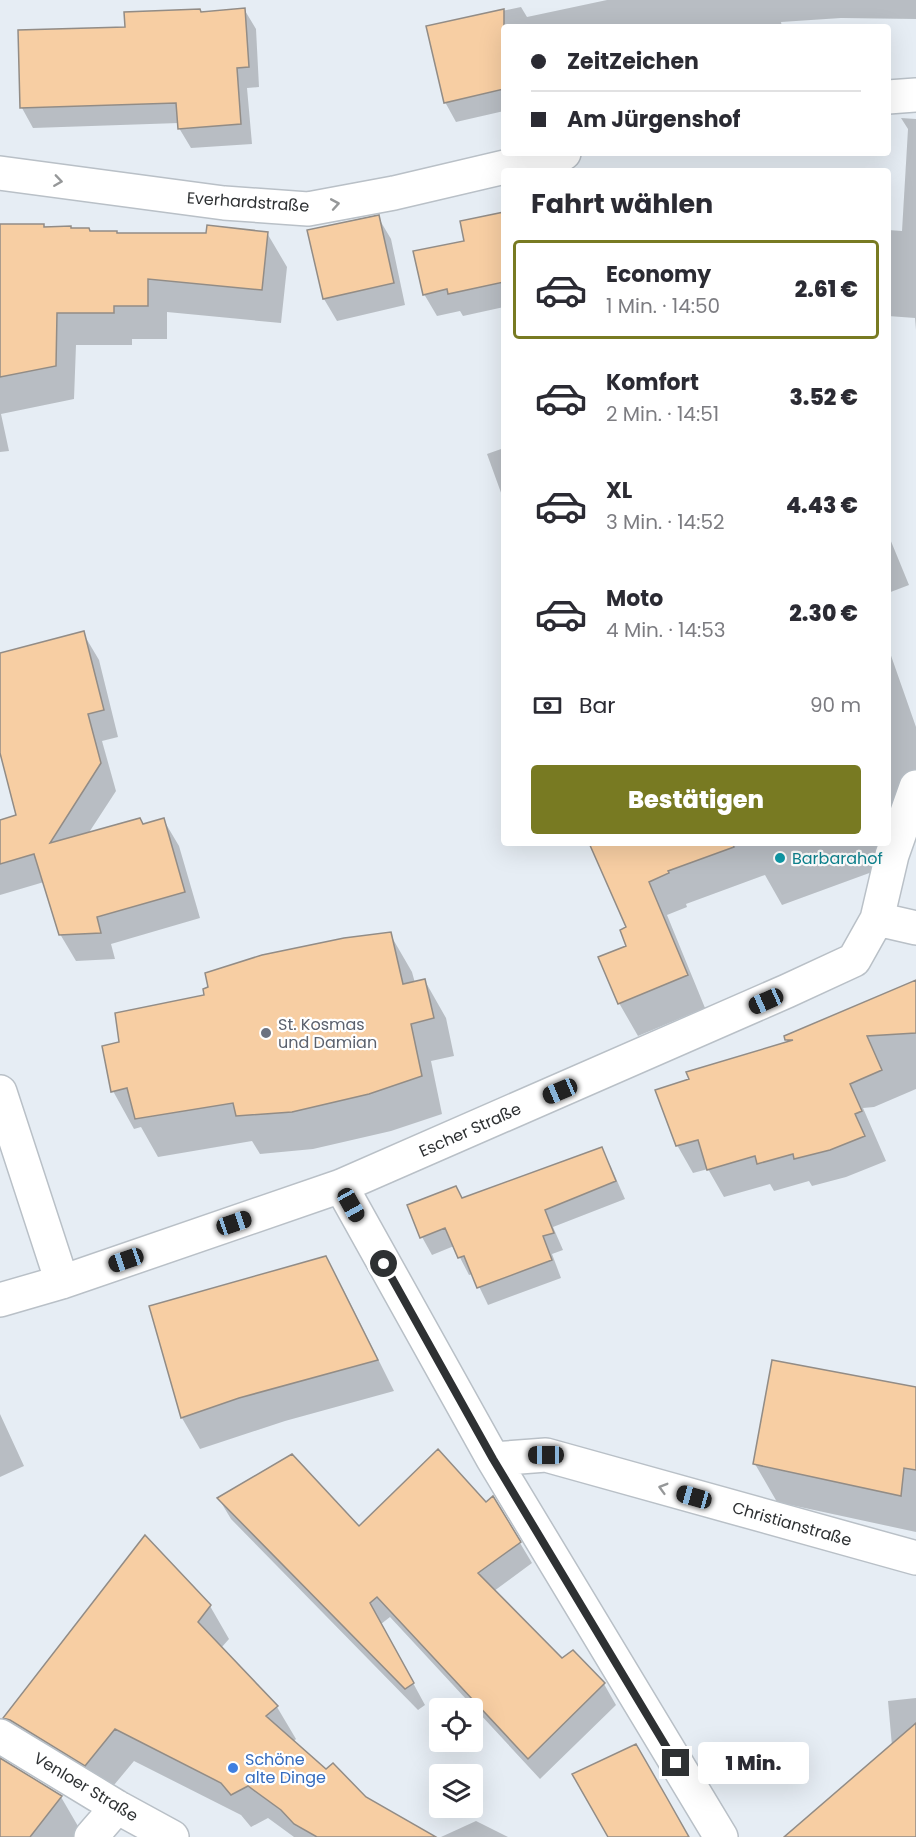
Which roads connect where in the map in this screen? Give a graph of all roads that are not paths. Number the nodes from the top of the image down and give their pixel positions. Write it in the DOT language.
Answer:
graph roads {
  1 [pos="916,95"];
  2 [pos="891,97"];
  3 [pos="552,156"];
  4 [pos="501,168"];
  5 [pos="502,168"];
  6 [pos="0,173"];
  7 [pos="916,787"];
  8 [pos="877,919"];
  9 [pos="916,928"];
  10 [pos="0,1092"];
  11 [pos="341,1186"];
  12 [pos="62,1282"];
  13 [pos="0,1300"];
  14 [pos="493,1459"];
  15 [pos="916,1558"];
  16 [pos="0,1736"];
  17 [pos="117,1807"];
  18 [pos="92,1837"];
  19 [pos="172,1837"];
  20 [pos="721,1837"];
  1 -- 2 [label="street"];
  5 -- 3 [label="street, Everhardstraße, one-way"];
  6 -- 4 [label="street, Everhardstraße, one-way"];
  7 -- 8 [label="street, Escher Straße"];
  8 -- 9 [label="street"];
  8 -- 11 [label="street, Escher Straße"];
  10 -- 12 [label="street"];
  11 -- 12 [label="street, Escher Straße"];
  11 -- 14 [label="street"];
  12 -- 13 [label="street, Escher Straße"];
  15 -- 14 [label="street, Christianstraße, one-way"];
  14 -- 20 [label="street"];
  16 -- 17 [label="street, Venloer Straße"];
  17 -- 18 [label="street"];
  17 -- 19 [label="street, Venloer Straße"];
}
